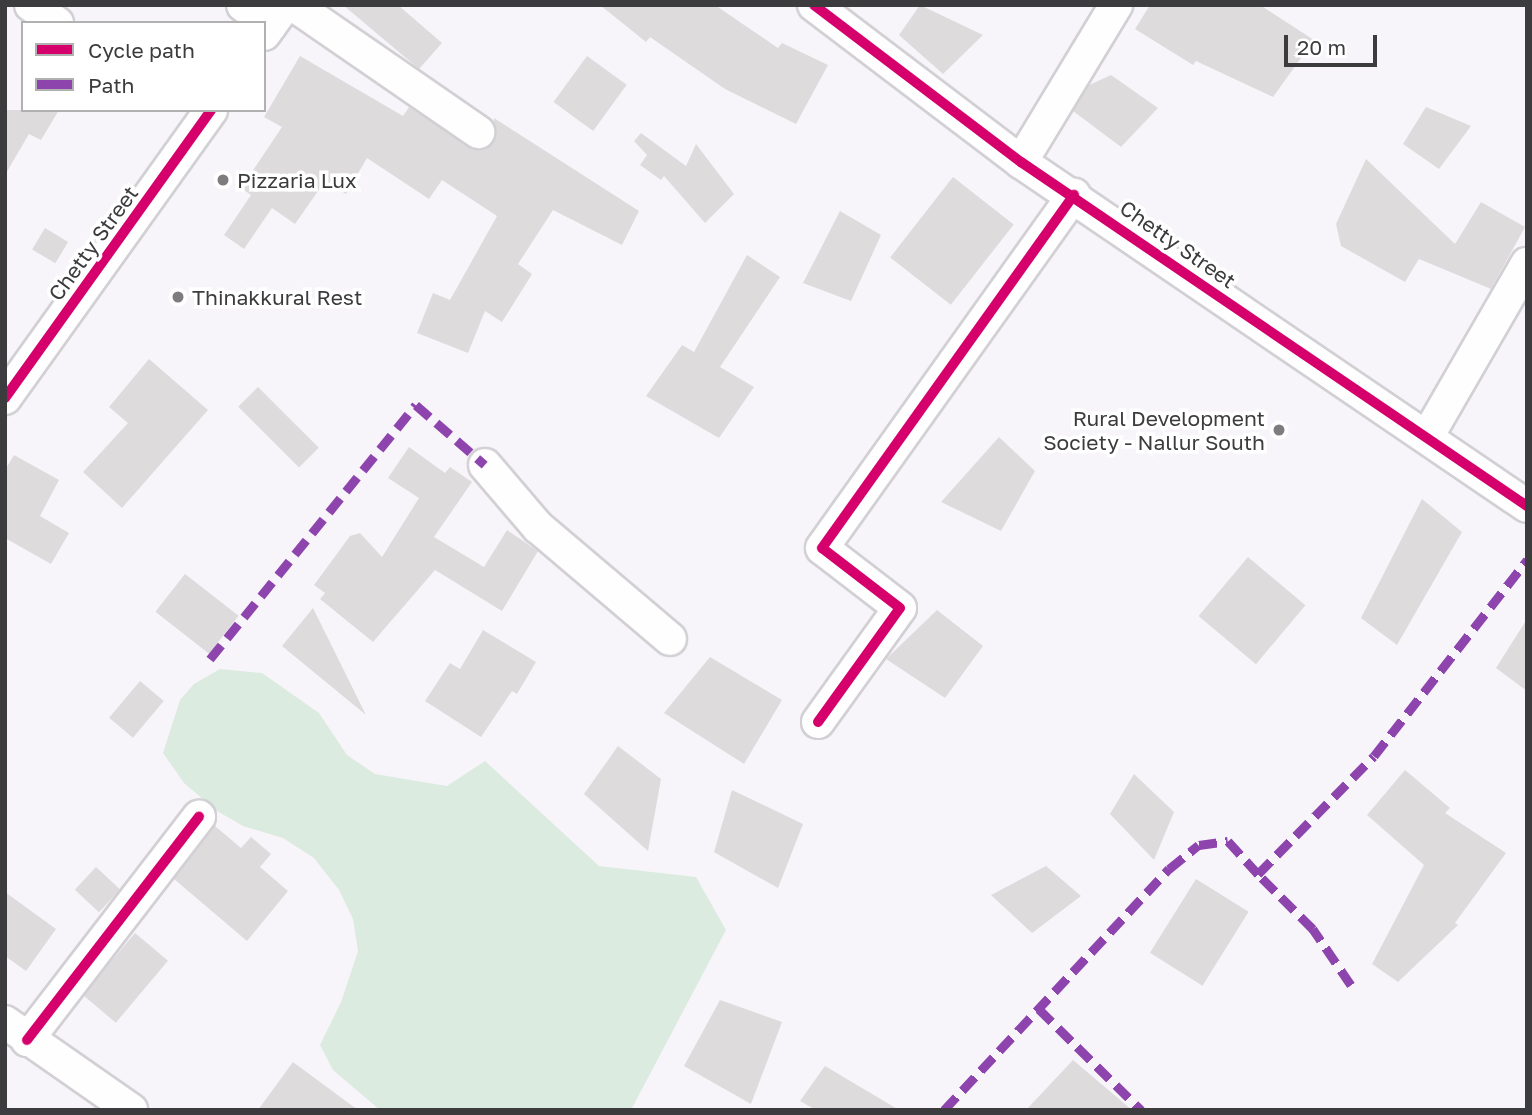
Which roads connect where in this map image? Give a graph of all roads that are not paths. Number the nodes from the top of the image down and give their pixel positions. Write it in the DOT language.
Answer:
graph roads {
  1 [pos="31,5"];
  2 [pos="243,5"];
  3 [pos="814,5"];
  4 [pos="1116,5"];
  5 [pos="279,17"];
  6 [pos="54,21"];
  7 [pos="202,113"];
  8 [pos="478,132"];
  9 [pos="1021,162"];
  10 [pos="1074,195"];
  11 [pos="1527,264"];
  12 [pos="5,398"];
  13 [pos="1427,437"];
  14 [pos="485,465"];
  15 [pos="1527,506"];
  16 [pos="670,639"];
  17 [pos="818,722"];
  18 [pos="200,817"];
  19 [pos="16,1031"];
  20 [pos="131,1110"];
  1 -- 6 [label="street"];
  2 -- 5 [label="street"];
  3 -- 9 [label="street, Chetty Street"];
  4 -- 9 [label="street"];
  5 -- 8 [label="street"];
  7 -- 12 [label="street, Chetty Street"];
  9 -- 10 [label="street, Chetty Street"];
  10 -- 13 [label="street, Chetty Street"];
  10 -- 17 [label="street"];
  11 -- 13 [label="street"];
  13 -- 15 [label="street, Chetty Street"];
  14 -- 16 [label="street"];
  18 -- 19 [label="street"];
  19 -- 20 [label="street"];
}
